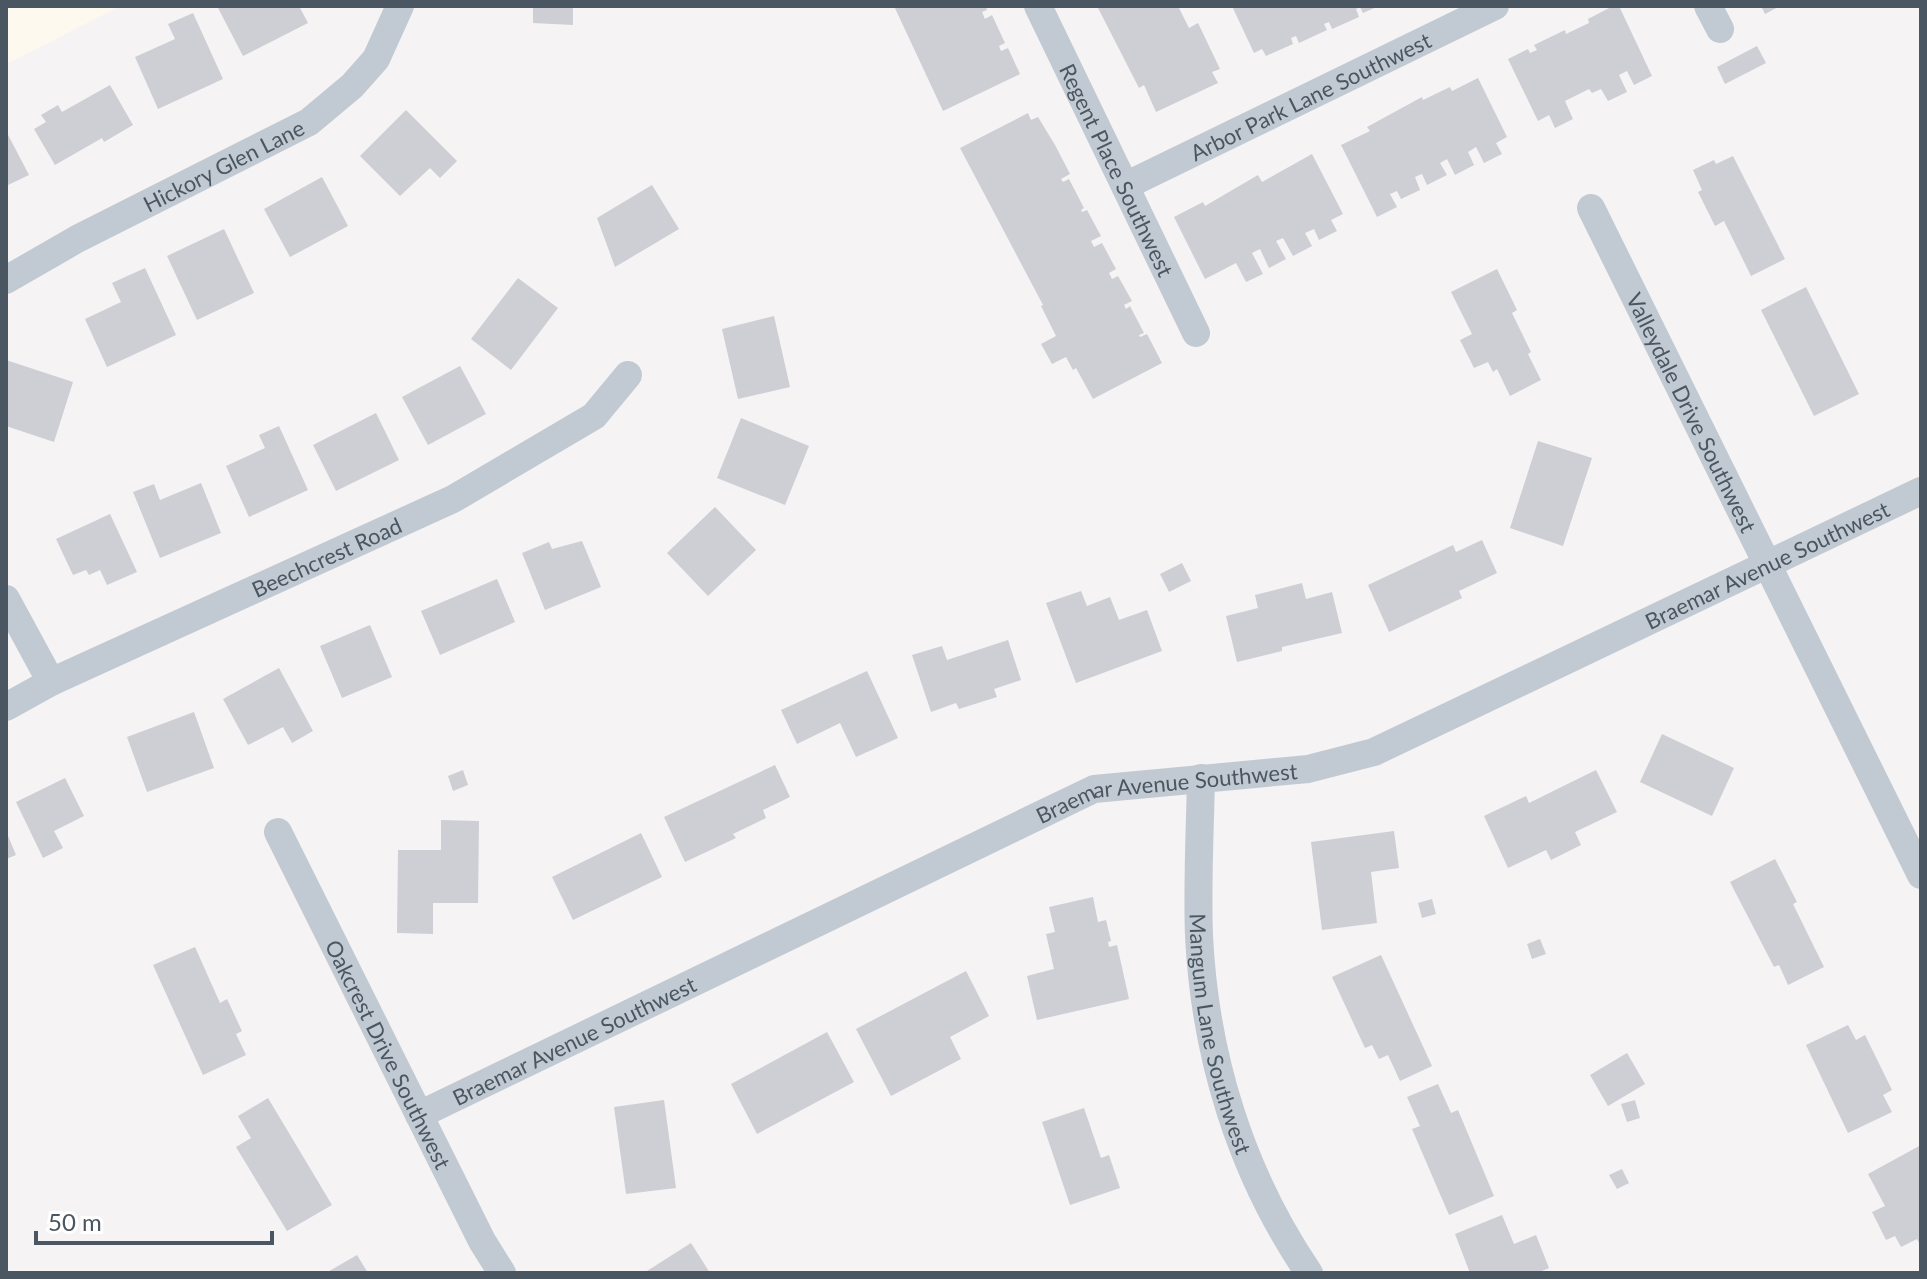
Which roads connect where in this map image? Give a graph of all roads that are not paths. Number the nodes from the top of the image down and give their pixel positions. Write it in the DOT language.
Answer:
graph roads {
  1 [pos="400,6"];
  2 [pos="1038,6"];
  3 [pos="1495,6"];
  4 [pos="1125,186"];
  5 [pos="1591,208"];
  6 [pos="6,280"];
  7 [pos="1196,333"];
  8 [pos="628,375"];
  9 [pos="1921,491"];
  10 [pos="1768,566"];
  11 [pos="6,599"];
  12 [pos="51,682"];
  13 [pos="6,707"];
  14 [pos="1201,778"];
  15 [pos="278,832"];
  16 [pos="1921,875"];
  17 [pos="419,1115"];
  18 [pos="502,1273"];
  19 [pos="1309,1273"];
  1 -- 6 [label="street, Hickory Glen Lane"];
  2 -- 4 [label="street, Regent Place Southwest"];
  3 -- 4 [label="street, Arbor Park Lane Southwest"];
  4 -- 7 [label="street, Regent Place Southwest"];
  5 -- 10 [label="street, Valleydale Drive Southwest"];
  8 -- 12 [label="street, Beechcrest Road"];
  9 -- 10 [label="street, Braemar Avenue Southwest"];
  10 -- 14 [label="street, Braemar Avenue Southwest"];
  10 -- 16 [label="street, Valleydale Drive Southwest"];
  11 -- 12 [label="street"];
  12 -- 13 [label="street, Beechcrest Road"];
  14 -- 17 [label="street, Braemar Avenue Southwest"];
  14 -- 19 [label="street, Mangum Lane Southwest"];
  15 -- 17 [label="street, Oakcrest Drive Southwest"];
  17 -- 18 [label="street, Oakcrest Drive Southwest"];
}
